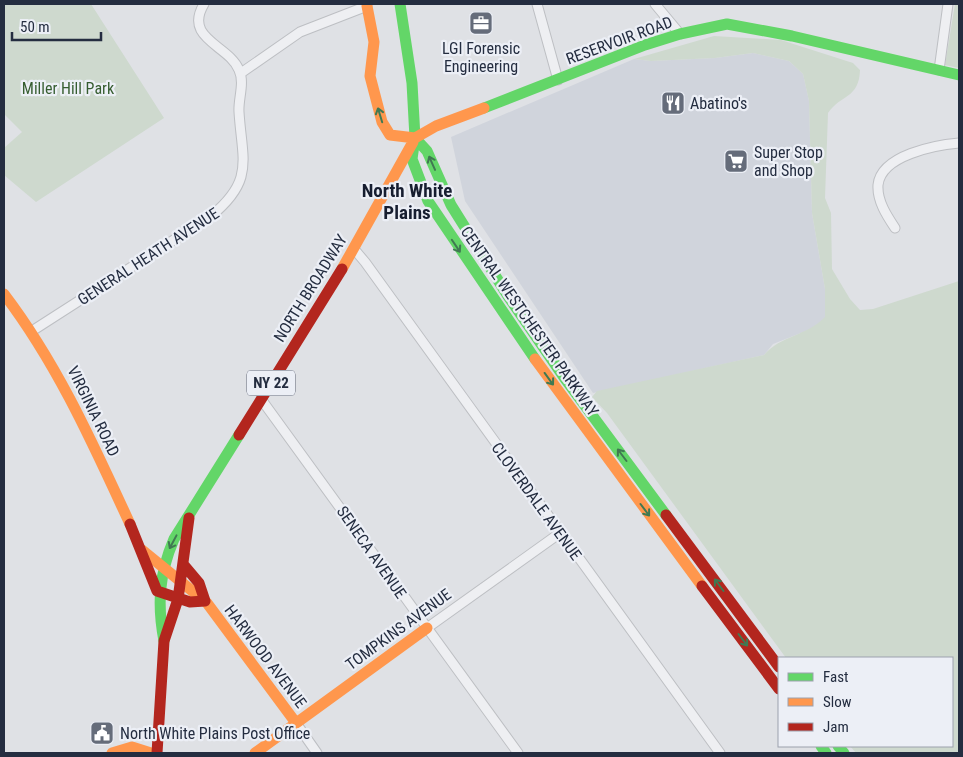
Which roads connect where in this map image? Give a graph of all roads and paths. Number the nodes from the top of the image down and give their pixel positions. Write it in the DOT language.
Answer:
graph roads {
  1 [pos="204,4"];
  2 [pos="400,4"];
  3 [pos="537,4"];
  4 [pos="655,4"];
  5 [pos="948,4"];
  6 [pos="366,5"];
  7 [pos="680,34"];
  8 [pos="938,70"];
  9 [pos="241,73"];
  10 [pos="959,75"];
  11 [pos="558,80"];
  12 [pos="415,138"];
  13 [pos="959,143"];
  14 [pos="895,228"];
  15 [pos="354,249"];
  16 [pos="4,294"];
  17 [pos="32,331"];
  18 [pos="261,399"];
  19 [pos="189,518"];
  20 [pos="560,533"];
  21 [pos="142,550"];
  22 [pos="183,564"];
  23 [pos="163,568"];
  24 [pos="180,582"];
  25 [pos="157,592"];
  26 [pos="178,599"];
  27 [pos="206,602"];
  28 [pos="427,628"];
  29 [pos="164,641"];
  30 [pos="778,665"];
  31 [pos="778,689"];
  32 [pos="296,723"];
  33 [pos="112,753"];
  34 [pos="151,753"];
  35 [pos="157,753"];
  36 [pos="255,753"];
  37 [pos="317,753"];
  38 [pos="518,753"];
  39 [pos="720,753"];
  1 -- 9 [label="street"];
  2 -- 12 [label="main road"];
  3 -- 11 [label="street"];
  4 -- 7 [label="street"];
  5 -- 8 [label="street"];
  6 -- 9 [label="street"];
  12 -- 6 [label="main road, one-way"];
  7 -- 8 [label="main road, RESERVOIR ROAD"];
  7 -- 11 [label="main road, RESERVOIR ROAD"];
  8 -- 10 [label="main road, RESERVOIR ROAD"];
  9 -- 17 [label="street, GENERAL HEATH AVENUE"];
  11 -- 12 [label="main road, RESERVOIR ROAD"];
  12 -- 15 [label="main road, NORTH BROADWAY / NY 22"];
  30 -- 12 [label="main road, CENTRAL WESTCHESTER PARKWAY, one-way"];
  12 -- 31 [label="main road, CENTRAL WESTCHESTER PARKWAY, one-way"];
  13 -- 14 [label="street"];
  15 -- 18 [label="main road, NORTH BROADWAY / NY 22"];
  15 -- 20 [label="street, CLOVERDALE AVENUE"];
  16 -- 17 [label="main road, VIRGINIA ROAD"];
  17 -- 21 [label="main road, VIRGINIA ROAD"];
  18 -- 19 [label="main road, NORTH BROADWAY / NY 22"];
  18 -- 28 [label="street, SENECA AVENUE"];
  19 -- 22 [label="main road, NORTH BROADWAY / NY 22"];
  19 -- 23 [label="main road, NORTH BROADWAY / NY 22, one-way"];
  20 -- 28 [label="street, TOMPKINS AVENUE"];
  20 -- 39 [label="street, CLOVERDALE AVENUE"];
  21 -- 23 [label="main road, VIRGINIA ROAD"];
  21 -- 25 [label="main road, VIRGINIA ROAD"];
  22 -- 24 [label="main road, NORTH BROADWAY / NY 22"];
  22 -- 27 [label="main road, HARWOOD AVENUE"];
  23 -- 24 [label="main road, VIRGINIA ROAD"];
  23 -- 25 [label="main road, NORTH BROADWAY / NY 22"];
  24 -- 26 [label="main road, NORTH BROADWAY / NY 22"];
  24 -- 27 [label="main road, VIRGINIA ROAD"];
  25 -- 26 [label="main road, HARWOOD AVENUE"];
  25 -- 29 [label="main road, NORTH BROADWAY / NY 22"];
  26 -- 27 [label="main road, HARWOOD AVENUE"];
  26 -- 29 [label="main road, NORTH BROADWAY / NY 22"];
  27 -- 32 [label="main road, HARWOOD AVENUE"];
  28 -- 32 [label="main road, TOMPKINS AVENUE"];
  28 -- 38 [label="street, SENECA AVENUE"];
  29 -- 35 [label="main road, NORTH BROADWAY / NY 22"];
  32 -- 36 [label="main road, TOMPKINS AVENUE"];
  32 -- 37 [label="street, HARWOOD AVENUE"];
  33 -- 34 [label="main road"];
}
